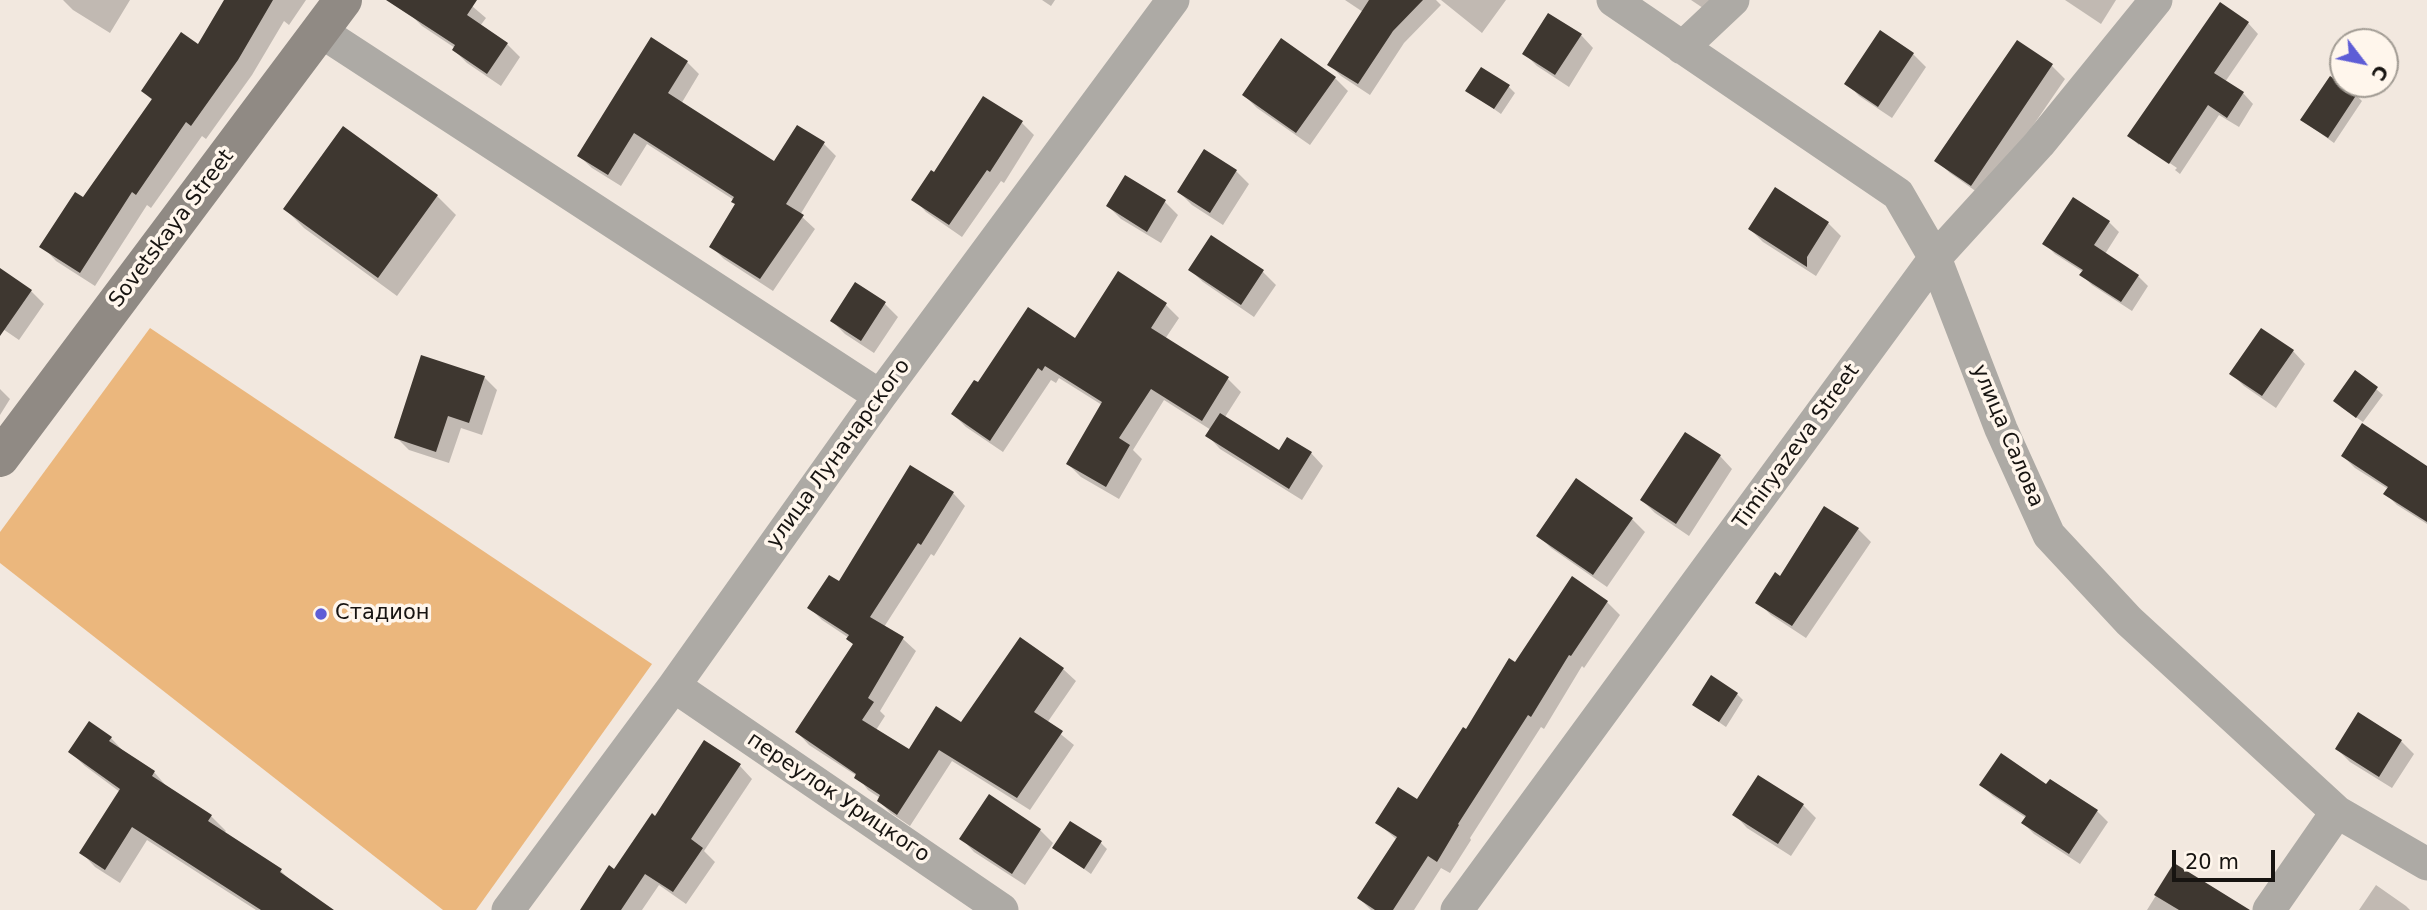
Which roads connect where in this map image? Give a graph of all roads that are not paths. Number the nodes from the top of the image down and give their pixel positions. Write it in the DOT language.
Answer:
graph roads {
  1 [pos="343,0"];
  2 [pos="1173,0"];
  3 [pos="1613,0"];
  4 [pos="1733,0"];
  5 [pos="2157,0"];
  6 [pos="320,32"];
  7 [pos="1682,48"];
  8 [pos="1935,258"];
  9 [pos="880,396"];
  10 [pos="0,458"];
  11 [pos="674,686"];
  12 [pos="2337,812"];
  13 [pos="2427,864"];
  14 [pos="508,910"];
  15 [pos="1002,910"];
  16 [pos="1457,910"];
  17 [pos="2269,910"];
  1 -- 6 [label="main road, Sovetskaya Street"];
  2 -- 9 [label="street, улица Луначарского"];
  3 -- 7 [label="street, улица Салова"];
  4 -- 7 [label="street"];
  5 -- 8 [label="street, Timiryazeva Street"];
  6 -- 9 [label="street"];
  6 -- 10 [label="main road, Sovetskaya Street"];
  7 -- 8 [label="street, улица Салова"];
  8 -- 12 [label="street, улица Салова"];
  8 -- 16 [label="street, Timiryazeva Street"];
  9 -- 11 [label="street, улица Луначарского"];
  11 -- 14 [label="street, улица Луначарского"];
  11 -- 15 [label="street, переулок Урицкого"];
  12 -- 13 [label="street, улица Салова"];
  12 -- 17 [label="street"];
}
